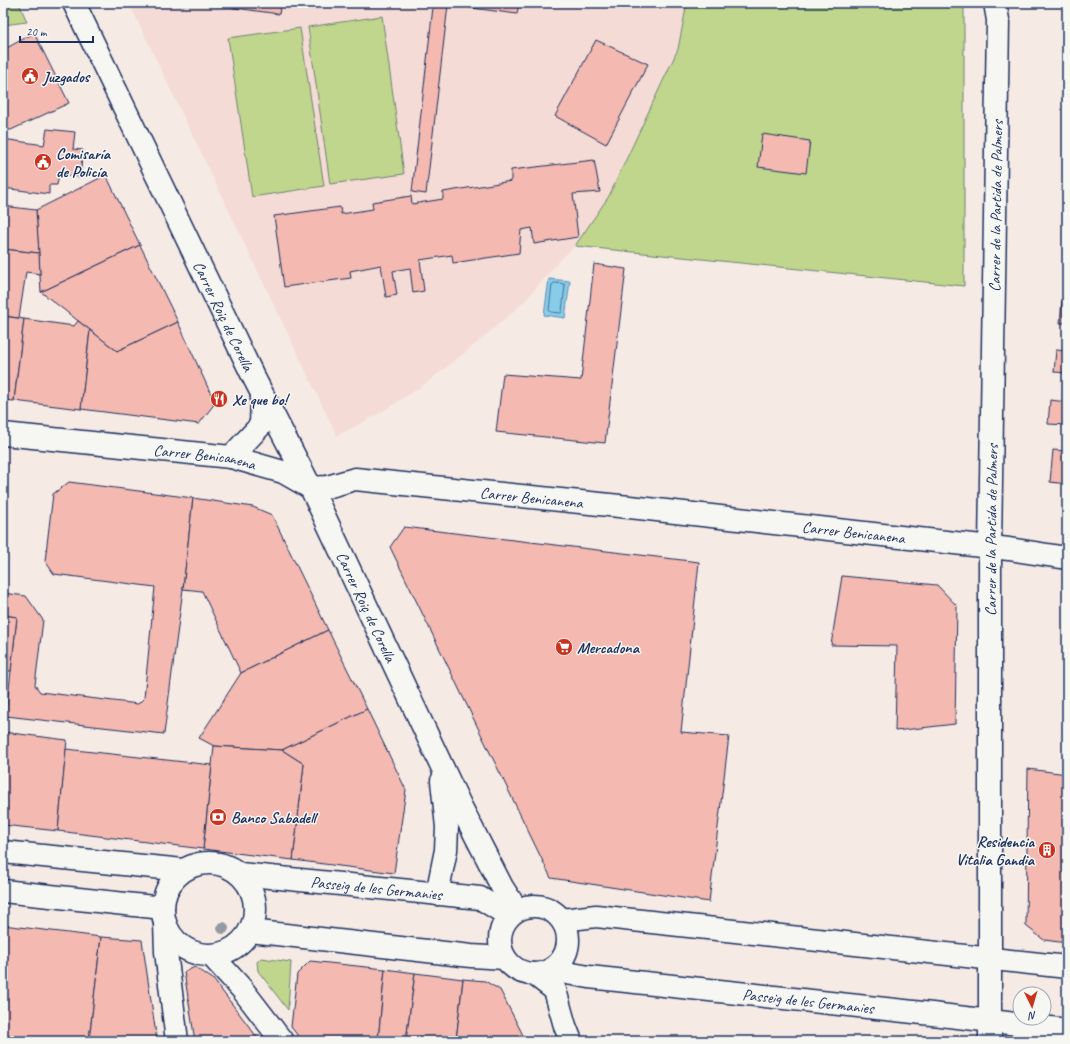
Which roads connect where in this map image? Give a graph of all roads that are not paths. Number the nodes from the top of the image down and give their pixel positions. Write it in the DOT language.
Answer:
graph roads {
  1 [pos="74,3"];
  2 [pos="1012,3"];
  3 [pos="999,9"];
  4 [pos="262,393"];
  5 [pos="3,434"];
  6 [pos="231,457"];
  7 [pos="311,488"];
  8 [pos="990,547"];
  9 [pos="1067,558"];
  10 [pos="439,758"];
  11 [pos="3,852"];
  12 [pos="184,870"];
  13 [pos="240,874"];
  14 [pos="3,891"];
  15 [pos="437,894"];
  16 [pos="513,913"];
  17 [pos="164,916"];
  18 [pos="562,920"];
  19 [pos="250,931"];
  20 [pos="212,956"];
  21 [pos="505,958"];
  22 [pos="991,958"];
  23 [pos="1067,966"];
  24 [pos="542,972"];
  25 [pos="1067,1030"];
  26 [pos="990,1031"];
  27 [pos="177,1041"];
  28 [pos="282,1041"];
  29 [pos="571,1041"];
  1 -- 4 [label="street, Carrer Roiç de Corella"];
  2 -- 3 [label="street"];
  3 -- 8 [label="street, Carrer de la Partida de Palmers"];
  4 -- 6 [label="street"];
  4 -- 7 [label="street, Carrer Roiç de Corella"];
  5 -- 6 [label="street, Carrer Benicanena"];
  6 -- 7 [label="street, Carrer Benicanena"];
  7 -- 8 [label="street, Carrer Benicanena"];
  7 -- 10 [label="street, Carrer Roiç de Corella"];
  8 -- 9 [label="street, Carrer Benicanena"];
  8 -- 22 [label="street, Carrer de la Partida de Palmers"];
  10 -- 15 [label="street, Carrer Roiç de Corella"];
  10 -- 16 [label="street, Carrer Roiç de Corella"];
  11 -- 12 [label="street"];
  12 -- 13 [label="street"];
  12 -- 17 [label="street"];
  13 -- 15 [label="street, Passeig de les Germanies"];
  13 -- 19 [label="street"];
  14 -- 17 [label="street"];
  15 -- 16 [label="street, Passeig de les Germanies"];
  16 -- 18 [label="street"];
  16 -- 21 [label="street"];
  17 -- 20 [label="street"];
  17 -- 27 [label="street"];
  18 -- 22 [label="street"];
  18 -- 24 [label="street"];
  19 -- 20 [label="street"];
  19 -- 21 [label="street"];
  20 -- 28 [label="street"];
  21 -- 24 [label="street, Passeig de les Germanies"];
  22 -- 23 [label="street"];
  22 -- 26 [label="street, Carrer de la Partida de Palmers"];
  24 -- 26 [label="street, Passeig de les Germanies"];
  24 -- 29 [label="street"];
  25 -- 26 [label="street, Passeig de les Germanies"];
}
